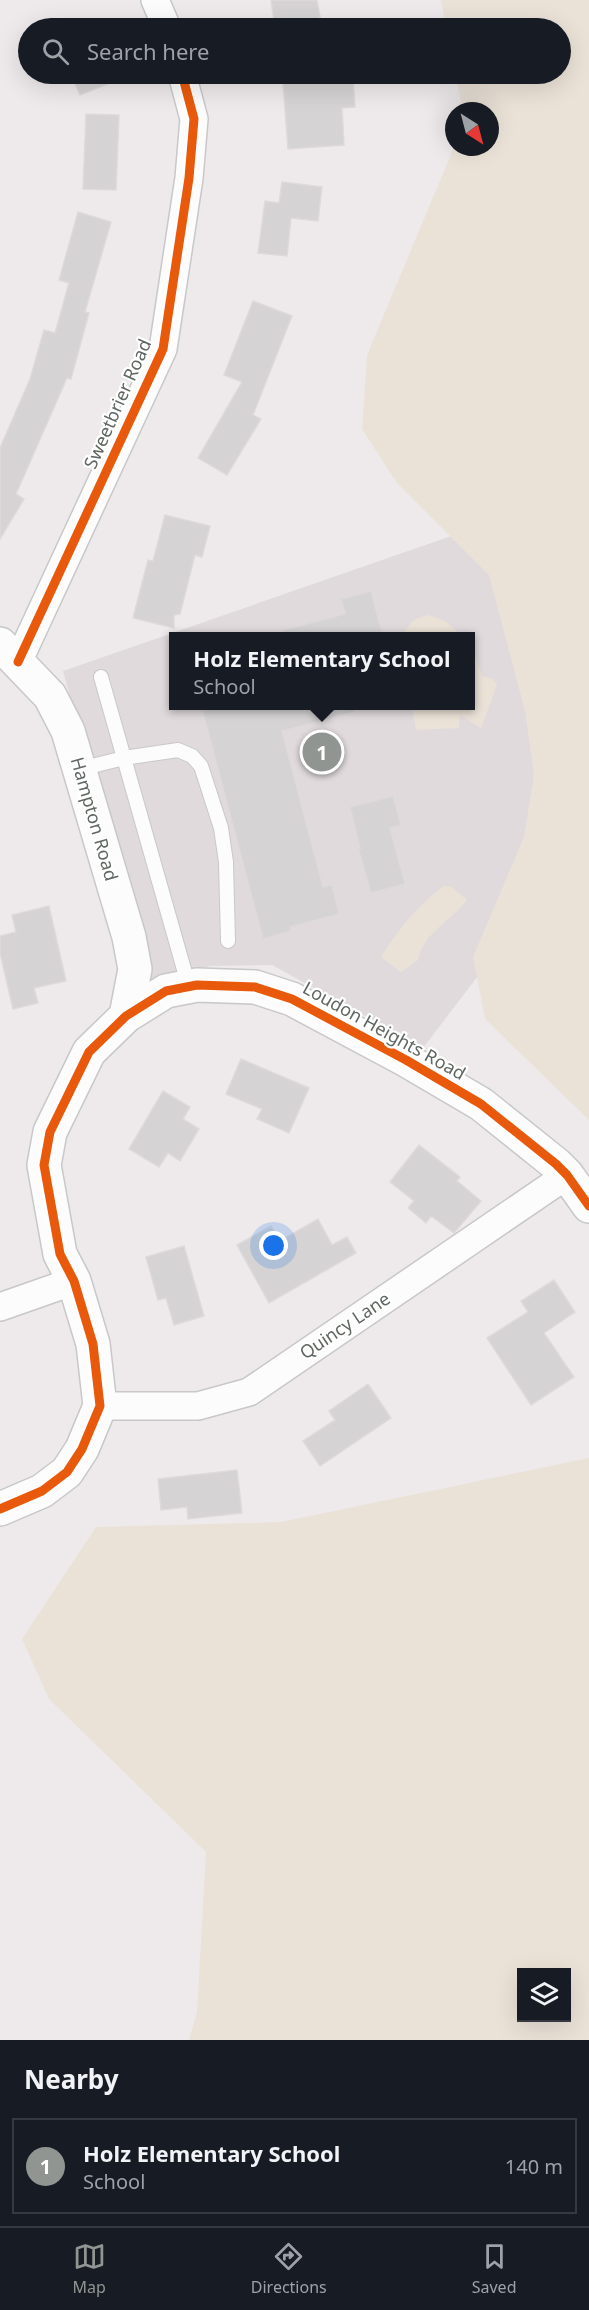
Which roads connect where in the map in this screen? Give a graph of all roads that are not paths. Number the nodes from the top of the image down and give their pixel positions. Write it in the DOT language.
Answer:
graph roads {
  1 [pos="155,0"];
  2 [pos="162,18"];
  3 [pos="185,84"];
  4 [pos="9,653"];
  5 [pos="101,677"];
  6 [pos="124,758"];
  7 [pos="80,769"];
  8 [pos="228,941"];
  9 [pos="189,987"];
  10 [pos="126,1016"];
  11 [pos="567,1175"];
  12 [pos="589,1206"];
  13 [pos="74,1281"];
  14 [pos="0,1307"];
  15 [pos="100,1406"];
  16 [pos="0,1509"];
  1 -- 2 [label="street"];
  3 -- 4 [label="street, Sweetbrier Road"];
  4 -- 7 [label="street, Hampton Road"];
  5 -- 6 [label="lane"];
  6 -- 7 [label="lane"];
  6 -- 8 [label="lane"];
  6 -- 9 [label="lane"];
  7 -- 10 [label="street, Hampton Road"];
  9 -- 10 [label="street, Loudon Heights Road"];
  9 -- 11 [label="street, Loudon Heights Road"];
  10 -- 13 [label="street, Loudon Heights Road"];
  11 -- 12 [label="street, Loudon Heights Road"];
  11 -- 15 [label="street, Quincy Lane"];
  13 -- 14 [label="street"];
  13 -- 15 [label="street, Loudon Heights Road"];
  15 -- 16 [label="street, Loudon Heights Road"];
}
